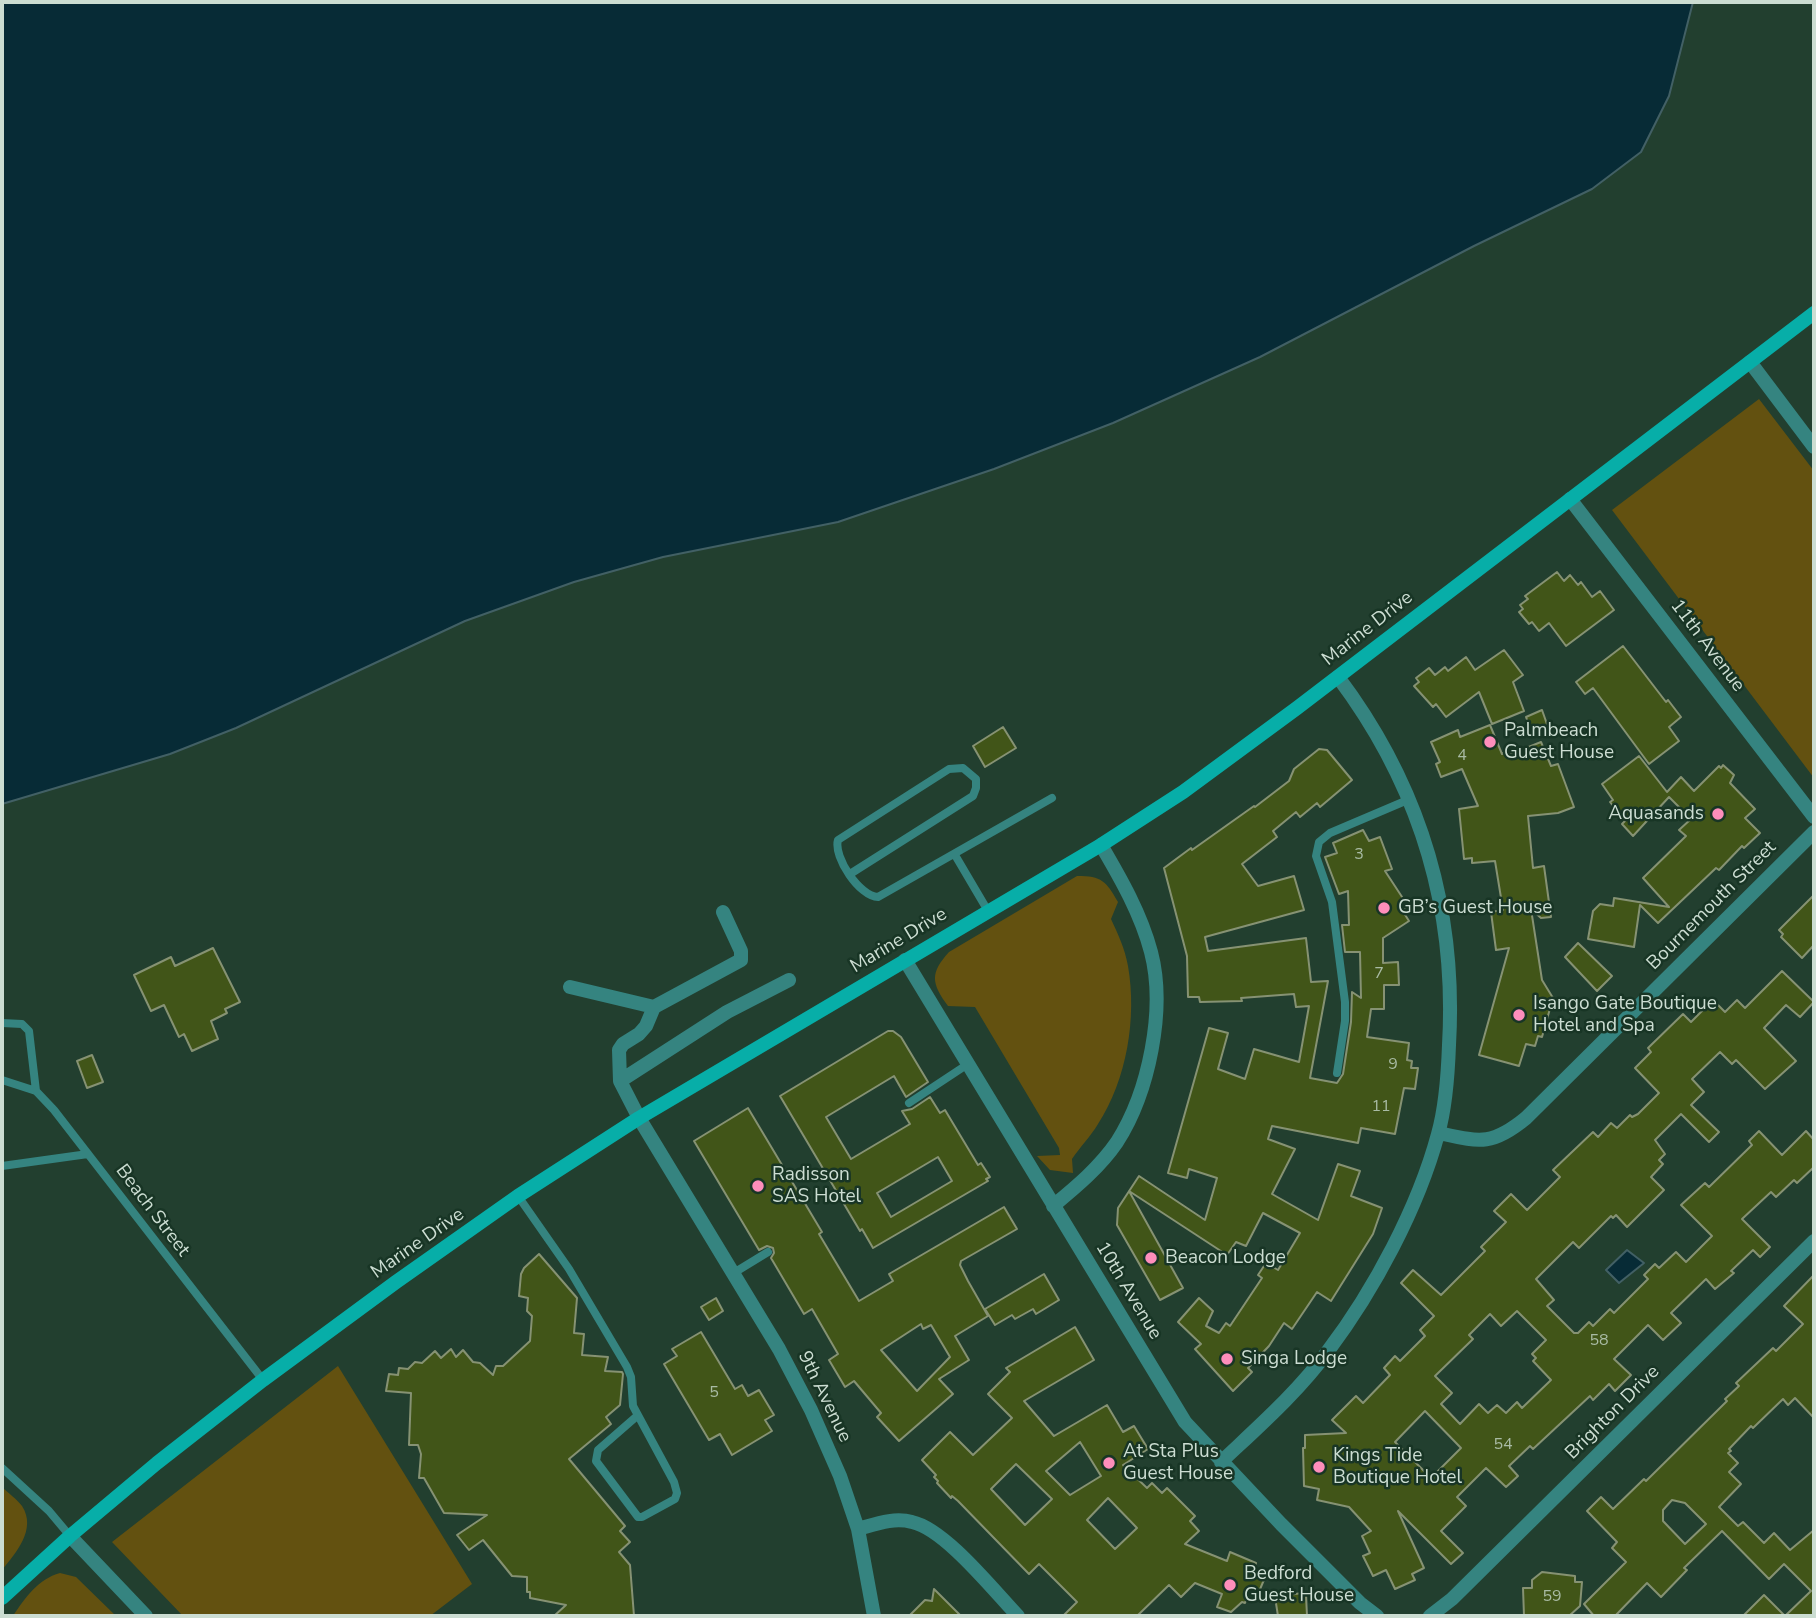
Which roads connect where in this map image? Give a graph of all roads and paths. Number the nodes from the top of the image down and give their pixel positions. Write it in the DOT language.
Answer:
graph roads {
  1 [pos="1814,313"];
  2 [pos="1750,362"];
  3 [pos="1814,447"];
  4 [pos="1570,499"];
  5 [pos="1338,677"];
  6 [pos="1052,798"];
  7 [pos="1410,799"];
  8 [pos="1814,817"];
  9 [pos="1814,832"];
  10 [pos="1101,845"];
  11 [pos="955,855"];
  12 [pos="850,874"];
  13 [pos="988,911"];
  14 [pos="723,912"];
  15 [pos="905,960"];
  16 [pos="789,981"];
  17 [pos="570,987"];
  18 [pos="654,1007"];
  19 [pos="2,1023"];
  20 [pos="968,1064"];
  21 [pos="1337,1073"];
  22 [pos="2,1080"];
  23 [pos="620,1082"];
  24 [pos="36,1091"];
  25 [pos="909,1102"];
  26 [pos="639,1118"];
  27 [pos="1438,1133"];
  28 [pos="88,1154"];
  29 [pos="2,1166"];
  30 [pos="519,1196"];
  31 [pos="1053,1206"];
  32 [pos="1814,1241"];
  33 [pos="768,1252"];
  34 [pos="732,1274"];
  35 [pos="263,1380"];
  36 [pos="637,1416"];
  37 [pos="1221,1462"];
  38 [pos="2,1468"];
  39 [pos="858,1529"];
  40 [pos="70,1536"];
  41 [pos="2,1598"];
  42 [pos="1367,1612"];
  43 [pos="1435,1615"];
  44 [pos="146,1616"];
  45 [pos="874,1616"];
  46 [pos="1018,1616"];
  47 [pos="1377,1616"];
  1 -- 2 [label="main road, Marine Drive"];
  2 -- 3 [label="street"];
  2 -- 4 [label="main road, Marine Drive"];
  4 -- 5 [label="main road, Marine Drive"];
  4 -- 8 [label="street, 11th Avenue"];
  5 -- 7 [label="street"];
  5 -- 10 [label="main road, Marine Drive"];
  6 -- 11 [label="lane"];
  7 -- 21 [label="lane"];
  7 -- 27 [label="street"];
  9 -- 27 [label="street, Bournemouth Street"];
  10 -- 13 [label="main road, Marine Drive"];
  10 -- 31 [label="street"];
  11 -- 12 [label="lane"];
  11 -- 13 [label="lane"];
  12 -- 12 [label="lane"];
  13 -- 15 [label="main road, Marine Drive"];
  14 -- 18 [label="street"];
  15 -- 20 [label="street, 10th Avenue"];
  15 -- 26 [label="main road, Marine Drive"];
  16 -- 23 [label="street"];
  17 -- 18 [label="street"];
  18 -- 23 [label="street"];
  19 -- 24 [label="lane"];
  20 -- 25 [label="lane"];
  20 -- 31 [label="street, 10th Avenue"];
  22 -- 24 [label="lane"];
  23 -- 26 [label="street, 9th Avenue"];
  24 -- 28 [label="lane, Beach Street"];
  26 -- 30 [label="main road, Marine Drive"];
  26 -- 34 [label="street, 9th Avenue"];
  27 -- 37 [label="street"];
  28 -- 29 [label="lane"];
  28 -- 35 [label="lane, Beach Street"];
  30 -- 35 [label="main road, Marine Drive"];
  30 -- 36 [label="lane"];
  31 -- 37 [label="street, 10th Avenue"];
  32 -- 43 [label="street, Brighton Drive"];
  33 -- 34 [label="lane"];
  34 -- 39 [label="street, 9th Avenue"];
  35 -- 40 [label="main road, Marine Drive"];
  36 -- 36 [label="lane"];
  37 -- 42 [label="street, 10th Avenue"];
  38 -- 40 [label="lane"];
  39 -- 45 [label="street, 9th Avenue"];
  39 -- 46 [label="street"];
  40 -- 41 [label="main road, Marine Drive"];
  40 -- 44 [label="street"];
  42 -- 47 [label="street, 10th Avenue"];
}
